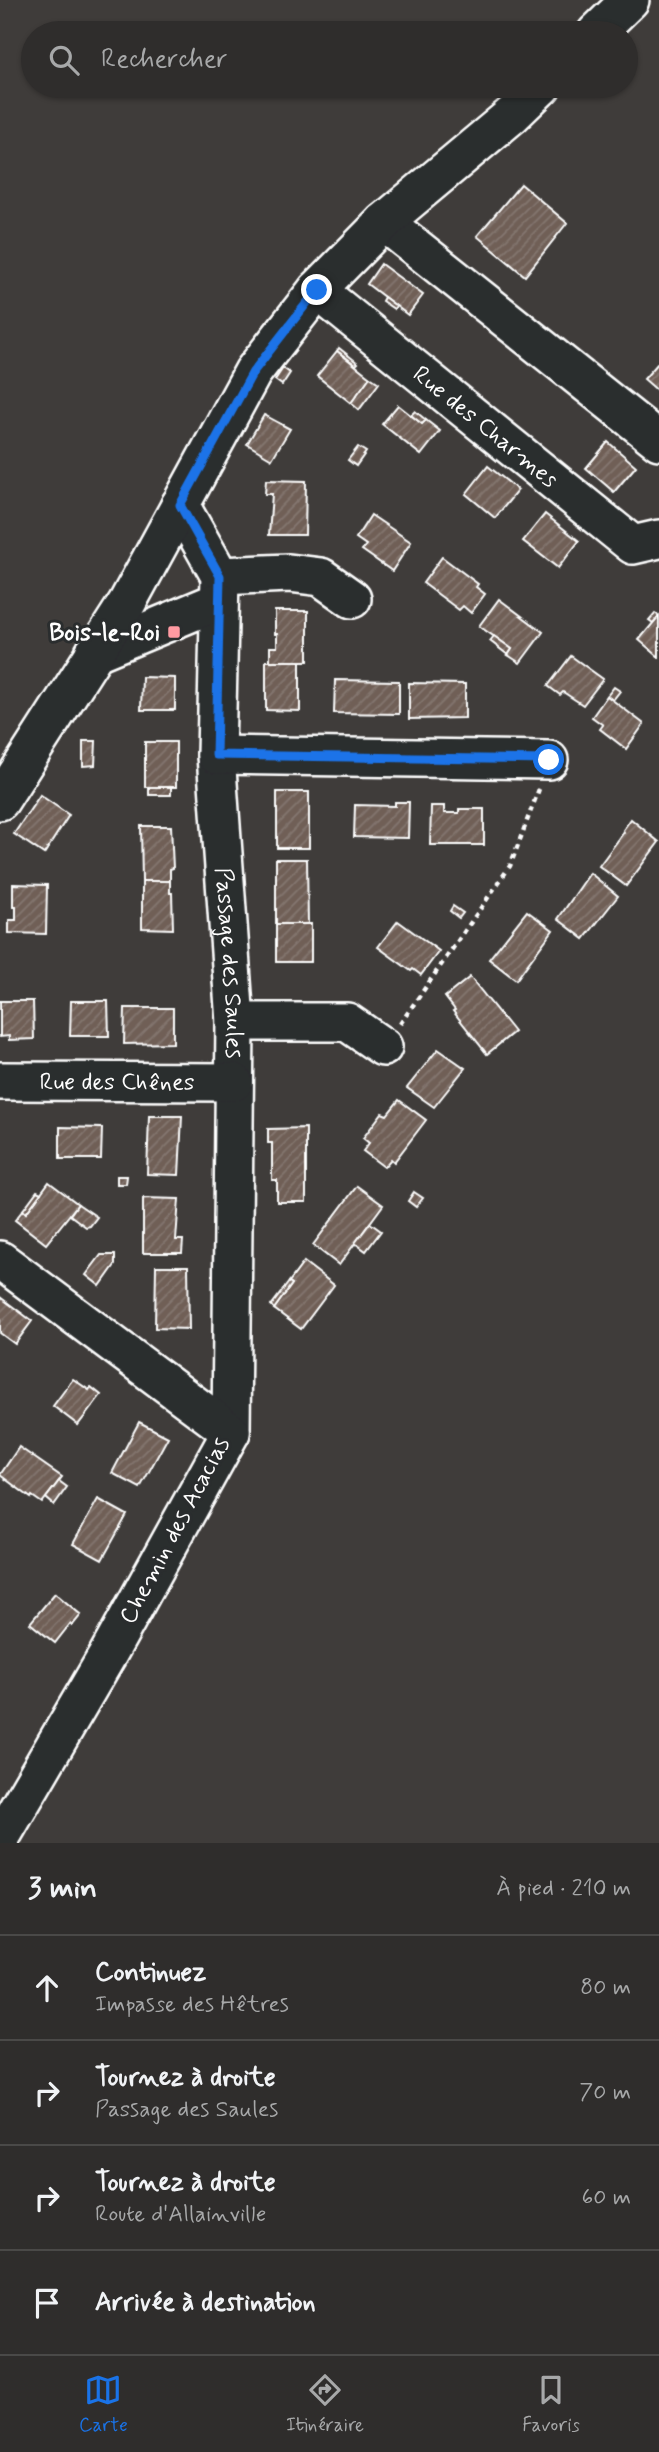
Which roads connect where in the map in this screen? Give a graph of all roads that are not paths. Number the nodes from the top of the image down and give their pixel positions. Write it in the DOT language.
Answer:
graph roads {
  1 [pos="630,0"];
  2 [pos="608,21"];
  3 [pos="530,98"];
  4 [pos="384,222"];
  5 [pos="317,290"];
  6 [pos="659,441"];
  7 [pos="180,505"];
  8 [pos="659,539"];
  9 [pos="220,588"];
  10 [pos="352,599"];
  11 [pos="94,653"];
  12 [pos="216,755"];
  13 [pos="549,760"];
  14 [pos="0,801"];
  15 [pos="235,1022"];
  16 [pos="383,1047"];
  17 [pos="0,1081"];
  18 [pos="234,1082"];
  19 [pos="0,1260"];
  20 [pos="231,1432"];
  21 [pos="0,1839"];
  1 -- 2 [label="street"];
  3 -- 4 [label="street"];
  4 -- 5 [label="street"];
  4 -- 6 [label="street"];
  5 -- 7 [label="street"];
  5 -- 8 [label="street, Rue des Charmes"];
  7 -- 9 [label="street"];
  7 -- 11 [label="street"];
  9 -- 10 [label="street"];
  9 -- 11 [label="street"];
  9 -- 12 [label="street, Passage des Saules"];
  11 -- 14 [label="street"];
  12 -- 13 [label="street"];
  12 -- 15 [label="street, Passage des Saules"];
  15 -- 16 [label="street"];
  15 -- 18 [label="street, Passage des Saules"];
  17 -- 18 [label="street, Rue des Chênes"];
  18 -- 20 [label="street, Passage des Saules"];
  19 -- 20 [label="street, Chemin des Acacias"];
  20 -- 21 [label="street, Chemin des Acacias"];
}
